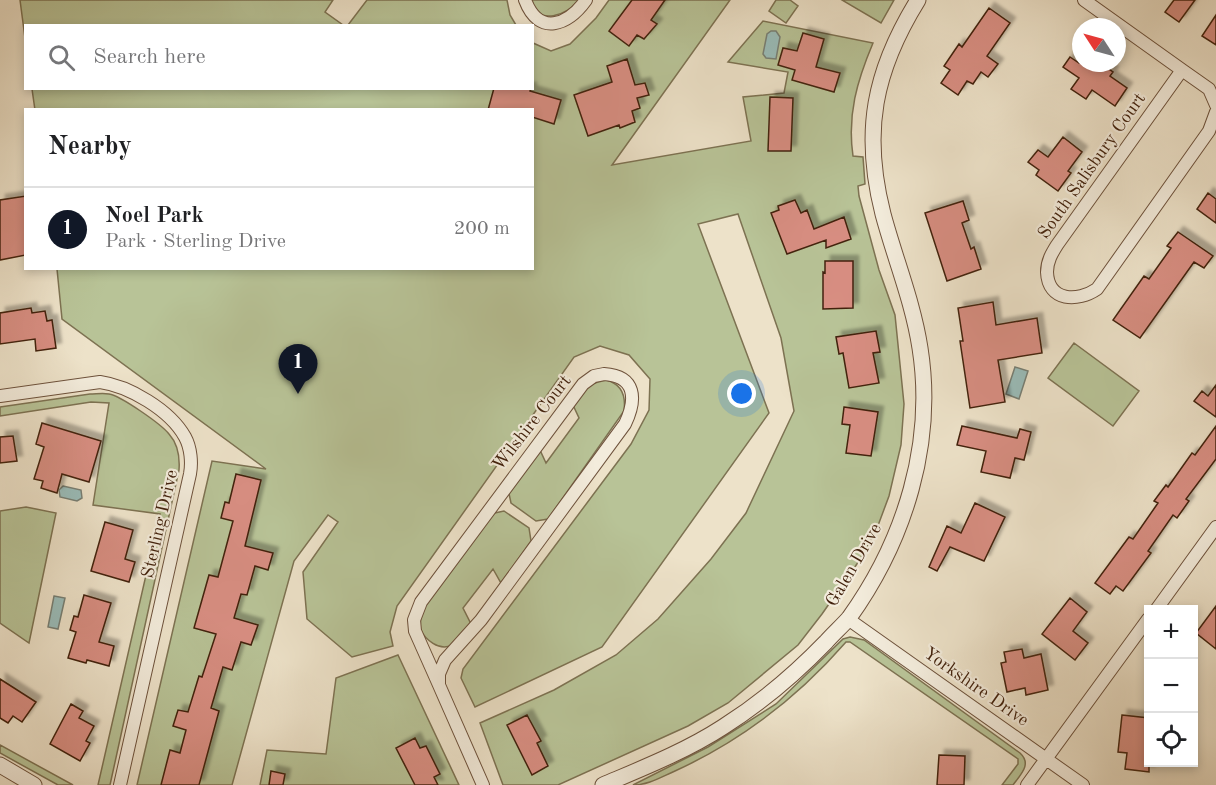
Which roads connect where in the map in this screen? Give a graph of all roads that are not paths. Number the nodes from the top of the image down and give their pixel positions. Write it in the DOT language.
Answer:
graph roads {
  1 [pos="525,0"];
  2 [pos="586,0"];
  3 [pos="918,0"];
  4 [pos="1084,0"];
  5 [pos="1182,70"];
  6 [pos="1216,105"];
  7 [pos="1216,112"];
  8 [pos="0,396"];
  9 [pos="1216,527"];
  10 [pos="1159,605"];
  11 [pos="848,619"];
  12 [pos="1144,626"];
  13 [pos="439,685"];
  14 [pos="1047,759"];
  15 [pos="0,765"];
  16 [pos="34,785"];
  17 [pos="120,785"];
  18 [pos="483,785"];
  19 [pos="603,785"];
  20 [pos="1028,785"];
  21 [pos="1083,785"];
  1 -- 2 [label="street"];
  3 -- 11 [label="street, Galen Drive"];
  4 -- 5 [label="street"];
  5 -- 6 [label="street"];
  5 -- 7 [label="street, South Salisbury Court"];
  8 -- 17 [label="street, Sterling Drive"];
  9 -- 10 [label="street"];
  11 -- 14 [label="street, Yorkshire Drive"];
  11 -- 19 [label="street, Galen Drive"];
  12 -- 14 [label="street"];
  13 -- 13 [label="street, Wilshire Court"];
  13 -- 18 [label="street, Wilshire Court"];
  14 -- 20 [label="street"];
  14 -- 21 [label="street, Yorkshire Drive"];
  15 -- 16 [label="street"];
}
